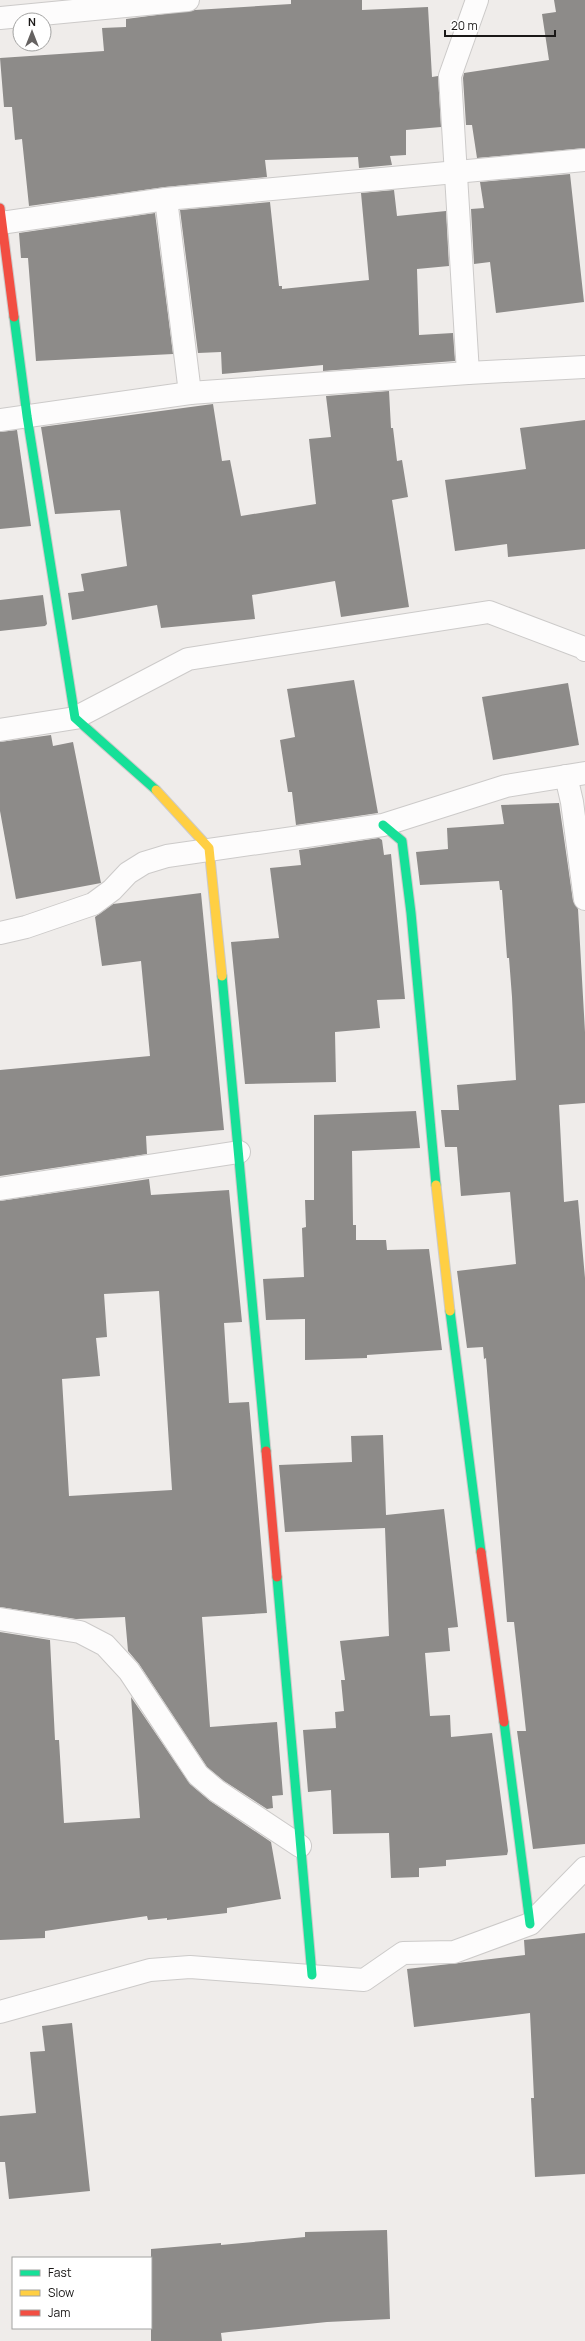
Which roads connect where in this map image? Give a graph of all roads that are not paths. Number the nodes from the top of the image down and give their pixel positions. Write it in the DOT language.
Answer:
graph roads {
  1 [pos="188,0"];
  2 [pos="477,0"];
  3 [pos="0,18"];
  4 [pos="585,160"];
  5 [pos="454,171"];
  6 [pos="166,199"];
  7 [pos="1,218"];
  8 [pos="585,367"];
  9 [pos="468,373"];
  10 [pos="190,393"];
  11 [pos="27,416"];
  12 [pos="0,420"];
  13 [pos="585,650"];
  14 [pos="75,718"];
  15 [pos="0,730"];
  16 [pos="575,774"];
  17 [pos="383,825"];
  18 [pos="209,848"];
  19 [pos="585,899"];
  20 [pos="0,932"];
  21 [pos="239,1152"];
  22 [pos="0,1190"];
  23 [pos="0,1619"];
  24 [pos="300,1846"];
  25 [pos="585,1868"];
  26 [pos="530,1924"];
  27 [pos="312,1975"];
  28 [pos="0,2012"];
  1 -- 3 [label="street"];
  2 -- 5 [label="street"];
  4 -- 5 [label="street"];
  5 -- 6 [label="street"];
  5 -- 9 [label="street"];
  6 -- 7 [label="street"];
  6 -- 10 [label="street"];
  7 -- 11 [label="street"];
  8 -- 9 [label="street"];
  9 -- 10 [label="street"];
  10 -- 11 [label="street"];
  11 -- 12 [label="street"];
  11 -- 14 [label="street"];
  13 -- 14 [label="street"];
  14 -- 15 [label="street"];
  14 -- 18 [label="street"];
  16 -- 17 [label="street"];
  16 -- 19 [label="street"];
  17 -- 18 [label="street"];
  17 -- 26 [label="street"];
  18 -- 20 [label="street"];
  18 -- 21 [label="street"];
  21 -- 22 [label="street"];
  21 -- 24 [label="street"];
  23 -- 24 [label="street"];
  24 -- 27 [label="street"];
  25 -- 26 [label="street"];
  26 -- 27 [label="street"];
  27 -- 28 [label="street"];
}
